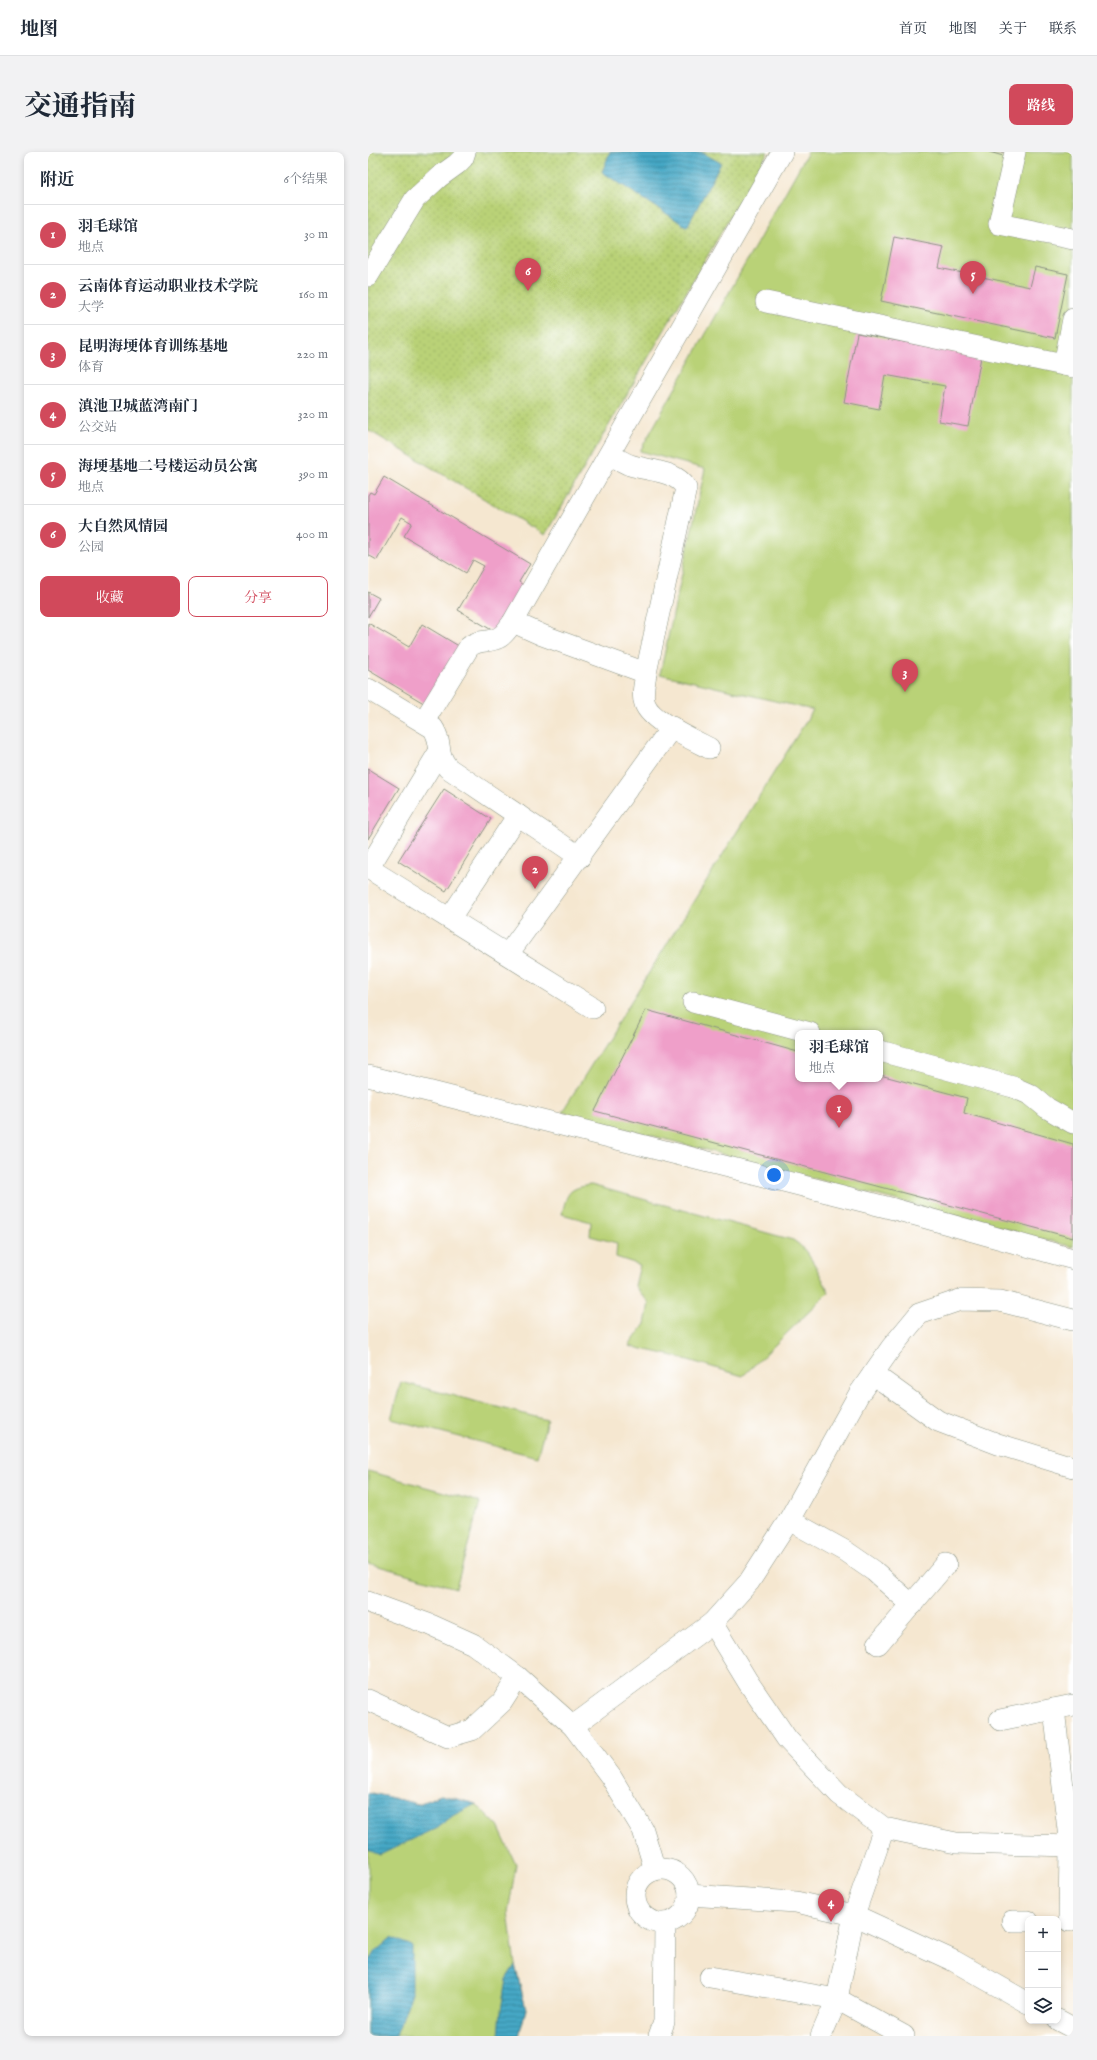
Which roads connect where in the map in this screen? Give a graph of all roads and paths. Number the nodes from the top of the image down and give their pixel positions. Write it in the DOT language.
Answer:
graph roads {
  1 [pos="465,152"];
  2 [pos="782,152"];
  3 [pos="1015,152"];
  4 [pos="1073,239"];
  5 [pos="368,276"];
  6 [pos="766,302"];
  7 [pos="1073,319"];
  8 [pos="1069,366"];
  9 [pos="610,455"];
  10 [pos="513,622"];
  11 [pos="646,673"];
  12 [pos="368,688"];
  13 [pos="424,721"];
  14 [pos="672,727"];
  15 [pos="710,748"];
  16 [pos="439,752"];
  17 [pos="518,815"];
  18 [pos="580,857"];
  19 [pos="368,868"];
  20 [pos="450,918"];
  21 [pos="508,954"];
  22 [pos="693,1002"];
  23 [pos="593,1008"];
  24 [pos="799,1030"];
  25 [pos="883,1052"];
  26 [pos="368,1076"];
  27 [pos="1073,1122"];
  28 [pos="1073,1259"];
  29 [pos="1073,1320"];
  30 [pos="873,1374"];
  31 [pos="1073,1467"];
  32 [pos="789,1520"];
  33 [pos="946,1564"];
  34 [pos="368,1602"];
  35 [pos="912,1605"];
  36 [pos="712,1623"];
  37 [pos="878,1644"];
  38 [pos="518,1677"];
  39 [pos="368,1700"];
  40 [pos="1063,1707"];
  41 [pos="1000,1720"];
  42 [pos="573,1726"];
  43 [pos="884,1828"];
  44 [pos="1072,1847"];
  45 [pos="655,1870"];
  46 [pos="689,1895"];
  47 [pos="854,1915"];
  48 [pos="1067,1921"];
  49 [pos="665,1923"];
  50 [pos="710,1977"];
  51 [pos="837,1999"];
  52 [pos="1025,2001"];
  53 [pos="1061,2022"];
  54 [pos="1073,2028"];
  55 [pos="659,2036"];
  56 [pos="821,2036"];
  57 [pos="904,2036"];
  1 -- 5 [label="street"];
  2 -- 9 [label="street"];
  3 -- 4 [label="street"];
  6 -- 8 [label="street"];
  7 -- 8 [label="street"];
  9 -- 10 [label="street"];
  9 -- 11 [label="street"];
  10 -- 11 [label="street"];
  10 -- 13 [label="street"];
  11 -- 14 [label="street"];
  12 -- 13 [label="street"];
  13 -- 16 [label="street"];
  14 -- 15 [label="street"];
  14 -- 18 [label="street"];
  16 -- 17 [label="street"];
  16 -- 19 [label="street"];
  17 -- 18 [label="street"];
  17 -- 20 [label="street"];
  18 -- 21 [label="street"];
  19 -- 20 [label="street"];
  20 -- 21 [label="street"];
  21 -- 23 [label="street"];
  22 -- 24 [label="street"];
  25 -- 27 [label="street"];
  26 -- 28 [label="street"];
  29 -- 30 [label="street"];
  30 -- 31 [label="street"];
  30 -- 32 [label="street"];
  32 -- 35 [label="street"];
  32 -- 36 [label="street"];
  33 -- 35 [label="street"];
  34 -- 38 [label="street"];
  35 -- 37 [label="street"];
  36 -- 42 [label="street"];
  36 -- 43 [label="street"];
  38 -- 39 [label="street"];
  38 -- 42 [label="street"];
  40 -- 41 [label="street"];
  40 -- 44 [label="street"];
  42 -- 45 [label="street"];
  43 -- 44 [label="street"];
  43 -- 47 [label="street"];
  44 -- 48 [label="street"];
  45 -- 46 [label="street"];
  45 -- 49 [label="street"];
  46 -- 47 [label="street"];
  46 -- 49 [label="street"];
  47 -- 51 [label="street"];
  47 -- 52 [label="street"];
  49 -- 55 [label="street"];
  50 -- 51 [label="street"];
  51 -- 56 [label="street"];
  51 -- 57 [label="street"];
  53 -- 54 [label="street"];
}
